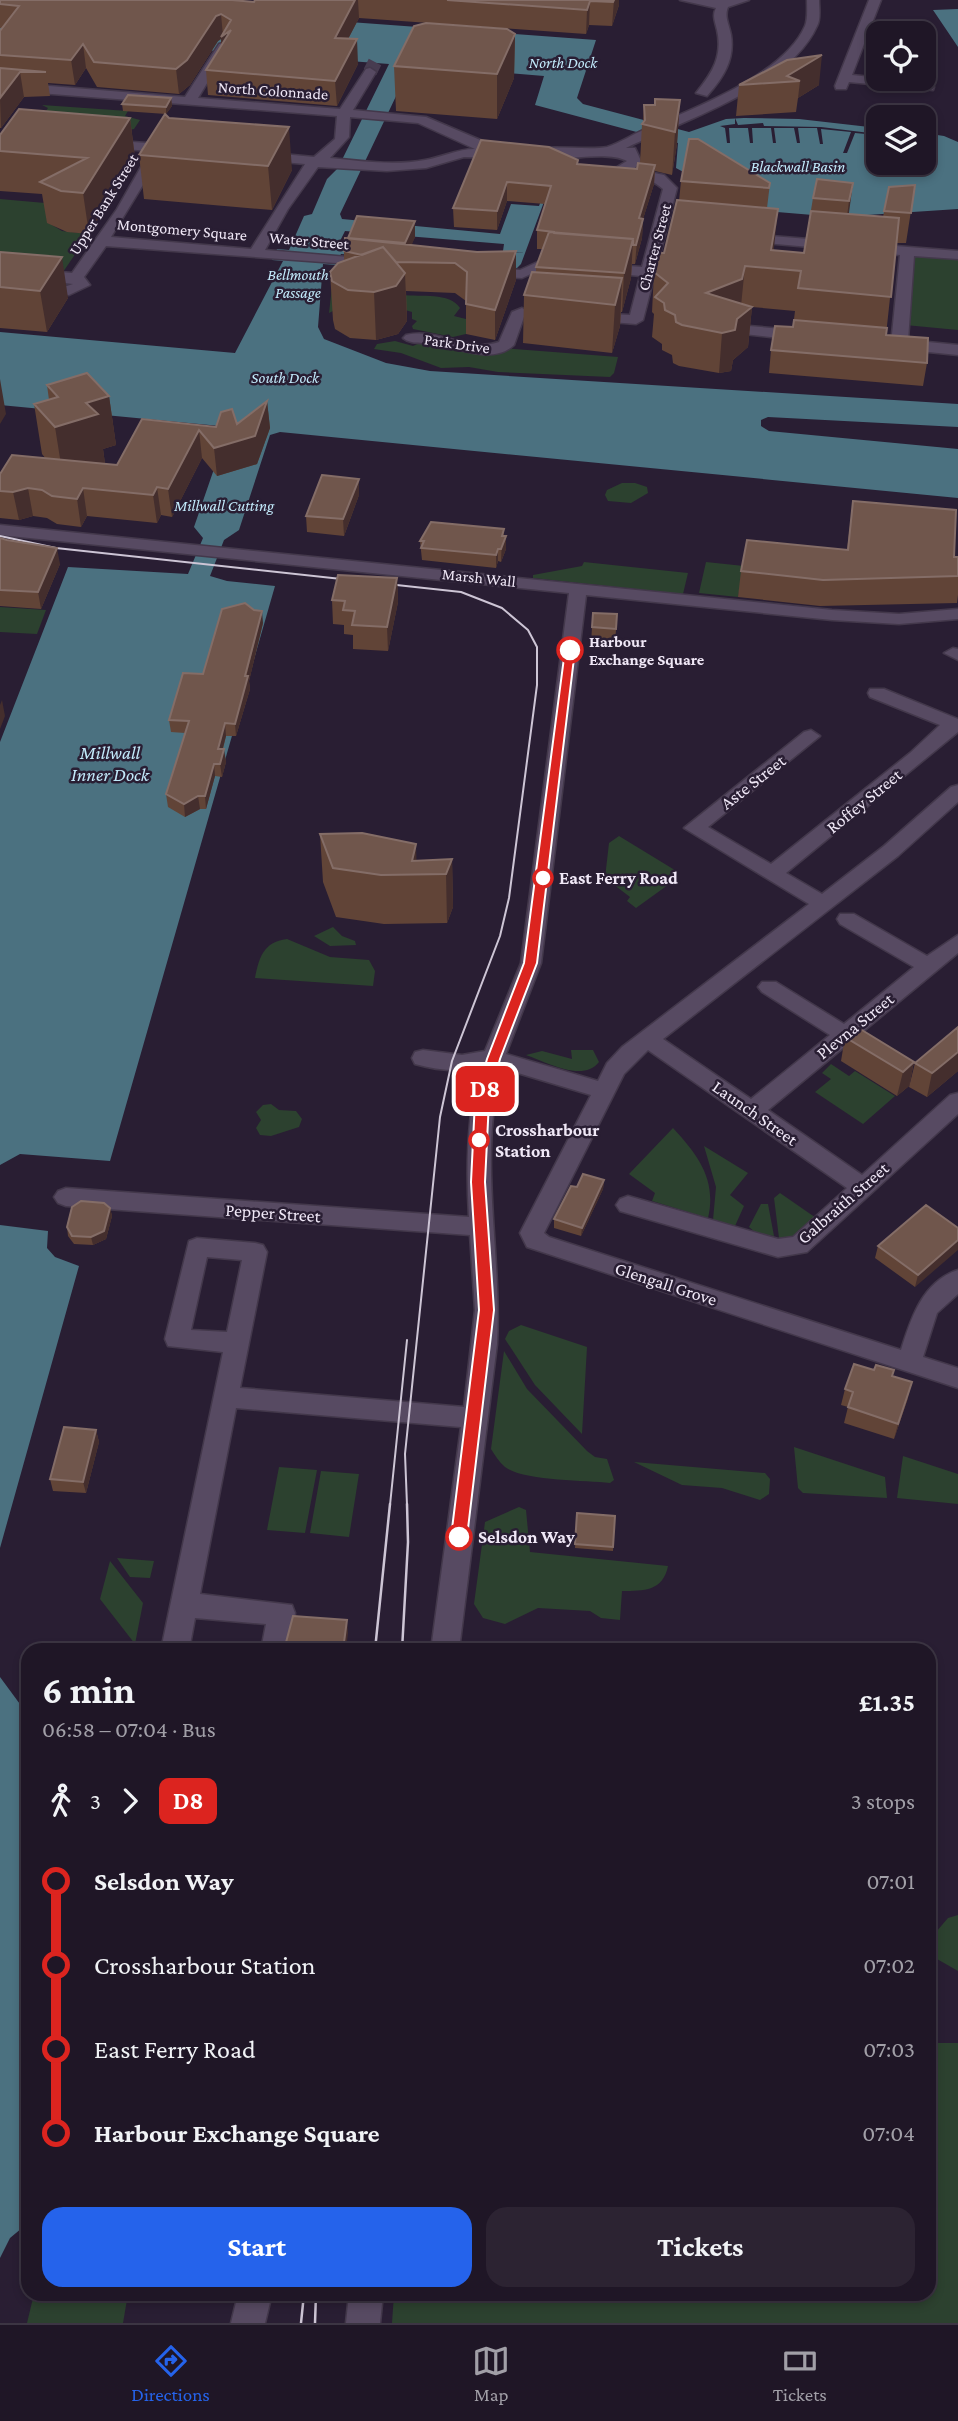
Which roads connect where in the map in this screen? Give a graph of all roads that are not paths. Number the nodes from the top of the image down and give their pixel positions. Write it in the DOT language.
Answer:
graph roads {
  1 [pos="686,0"];
  2 [pos="743,0"];
  3 [pos="875,0"];
  4 [pos="820,1"];
  5 [pos="724,3"];
  6 [pos="222,49"];
  7 [pos="370,72"];
  8 [pos="866,76"];
  9 [pos="844,79"];
  10 [pos="866,80"];
  11 [pos="0,86"];
  12 [pos="702,93"];
  13 [pos="189,101"];
  14 [pos="351,113"];
  15 [pos="450,133"];
  16 [pos="654,137"];
  17 [pos="94,143"];
  18 [pos="159,148"];
  19 [pos="611,150"];
  20 [pos="194,151"];
  21 [pos="631,154"];
  22 [pos="248,155"];
  23 [pos="442,158"];
  24 [pos="572,158"];
  25 [pos="319,165"];
  26 [pos="618,170"];
  27 [pos="728,237"];
  28 [pos="103,241"];
  29 [pos="907,251"];
  30 [pos="257,253"];
  31 [pos="958,255"];
  32 [pos="383,264"];
  33 [pos="0,271"];
  34 [pos="472,271"];
  35 [pos="649,272"];
  36 [pos="76,278"];
  37 [pos="0,285"];
  38 [pos="523,285"];
  39 [pos="522,312"];
  40 [pos="545,313"];
  41 [pos="571,315"];
  42 [pos="749,331"];
  43 [pos="822,337"];
  44 [pos="958,337"];
  45 [pos="411,338"];
  46 [pos="900,338"];
  47 [pos="880,342"];
  48 [pos="958,350"];
  49 [pos="0,530"];
  50 [pos="578,588"];
  51 [pos="958,614"];
  52 [pos="877,693"];
  53 [pos="955,725"];
  54 [pos="811,736"];
  55 [pos="958,791"];
  56 [pos="773,873"];
  57 [pos="824,904"];
  58 [pos="847,919"];
  59 [pos="958,942"];
  60 [pos="928,966"];
  61 [pos="769,987"];
  62 [pos="844,1034"];
  63 [pos="648,1039"];
  64 [pos="423,1058"];
  65 [pos="493,1059"];
  66 [pos="603,1091"];
  67 [pos="958,1101"];
  68 [pos="752,1111"];
  69 [pos="862,1186"];
  70 [pos="66,1196"];
  71 [pos="628,1205"];
  72 [pos="480,1227"];
  73 [pos="958,1279"];
  74 [pos="237,1343"];
  75 [pos="909,1362"];
  76 [pos="958,1378"];
  77 [pos="227,1397"];
  78 [pos="474,1418"];
  79 [pos="184,1605"];
  80 [pos="176,1643"];
  81 [pos="276,1643"];
  82 [pos="446,1643"];
  83 [pos="253,2301"];
  84 [pos="365,2301"];
  85 [pos="248,2323"];
  86 [pos="362,2323"];
  1 -- 5 [label="street"];
  2 -- 5 [label="street"];
  3 -- 9 [label="street"];
  4 -- 16 [label="street"];
  5 -- 12 [label="street"];
  6 -- 13 [label="street"];
  7 -- 14 [label="street"];
  8 -- 9 [label="street"];
  9 -- 10 [label="street"];
  11 -- 13 [label="street, North Colonnade"];
  13 -- 14 [label="street, North Colonnade"];
  14 -- 15 [label="street, North Colonnade"];
  14 -- 25 [label="street"];
  15 -- 23 [label="street"];
  15 -- 24 [label="street, North Colonnade"];
  16 -- 19 [label="street"];
  16 -- 21 [label="street"];
  17 -- 18 [label="street"];
  18 -- 20 [label="street"];
  18 -- 28 [label="street, Upper Bank Street"];
  19 -- 21 [label="street"];
  19 -- 24 [label="street"];
  21 -- 26 [label="street"];
  22 -- 25 [label="street"];
  23 -- 24 [label="street"];
  23 -- 25 [label="street"];
  24 -- 26 [label="street"];
  25 -- 30 [label="street"];
  26 -- 35 [label="street, Charter Street"];
  27 -- 29 [label="street"];
  28 -- 30 [label="street, Montgomery Square"];
  28 -- 36 [label="street, Upper Bank Street"];
  29 -- 31 [label="street"];
  29 -- 46 [label="street"];
  30 -- 32 [label="street, Water Street"];
  33 -- 36 [label="street"];
  34 -- 38 [label="street"];
  35 -- 38 [label="street"];
  35 -- 41 [label="street, Charter Street"];
  36 -- 37 [label="street"];
  38 -- 39 [label="street, Park Drive"];
  39 -- 40 [label="street"];
  39 -- 45 [label="street, Park Drive"];
  42 -- 43 [label="street"];
  44 -- 46 [label="street"];
  46 -- 47 [label="street"];
  46 -- 48 [label="street"];
  49 -- 50 [label="street, Marsh Wall"];
  50 -- 51 [label="street, Marsh Wall"];
  50 -- 65 [label="street"];
  52 -- 53 [label="street"];
  53 -- 56 [label="street, Roffey Street"];
  54 -- 56 [label="street, Aste Street"];
  55 -- 57 [label="street"];
  56 -- 57 [label="street"];
  57 -- 63 [label="street"];
  58 -- 60 [label="street"];
  59 -- 60 [label="street, Plevna Street"];
  60 -- 62 [label="street, Plevna Street"];
  61 -- 62 [label="street"];
  62 -- 68 [label="street, Plevna Street"];
  63 -- 66 [label="street"];
  63 -- 68 [label="street, Launch Street"];
  64 -- 65 [label="street"];
  65 -- 66 [label="street"];
  65 -- 72 [label="street"];
  66 -- 75 [label="street, Glengall Grove"];
  67 -- 69 [label="street, Galbraith Street"];
  68 -- 69 [label="street, Launch Street"];
  69 -- 71 [label="street, Galbraith Street"];
  70 -- 72 [label="street, Pepper Street"];
  72 -- 78 [label="street"];
  73 -- 75 [label="street"];
  74 -- 74 [label="street"];
  74 -- 77 [label="street"];
  75 -- 76 [label="street, Glengall Grove"];
  77 -- 78 [label="street"];
  77 -- 79 [label="street"];
  78 -- 82 [label="street"];
  79 -- 80 [label="street"];
  79 -- 81 [label="street"];
  83 -- 85 [label="street"];
  84 -- 86 [label="street"];
}
